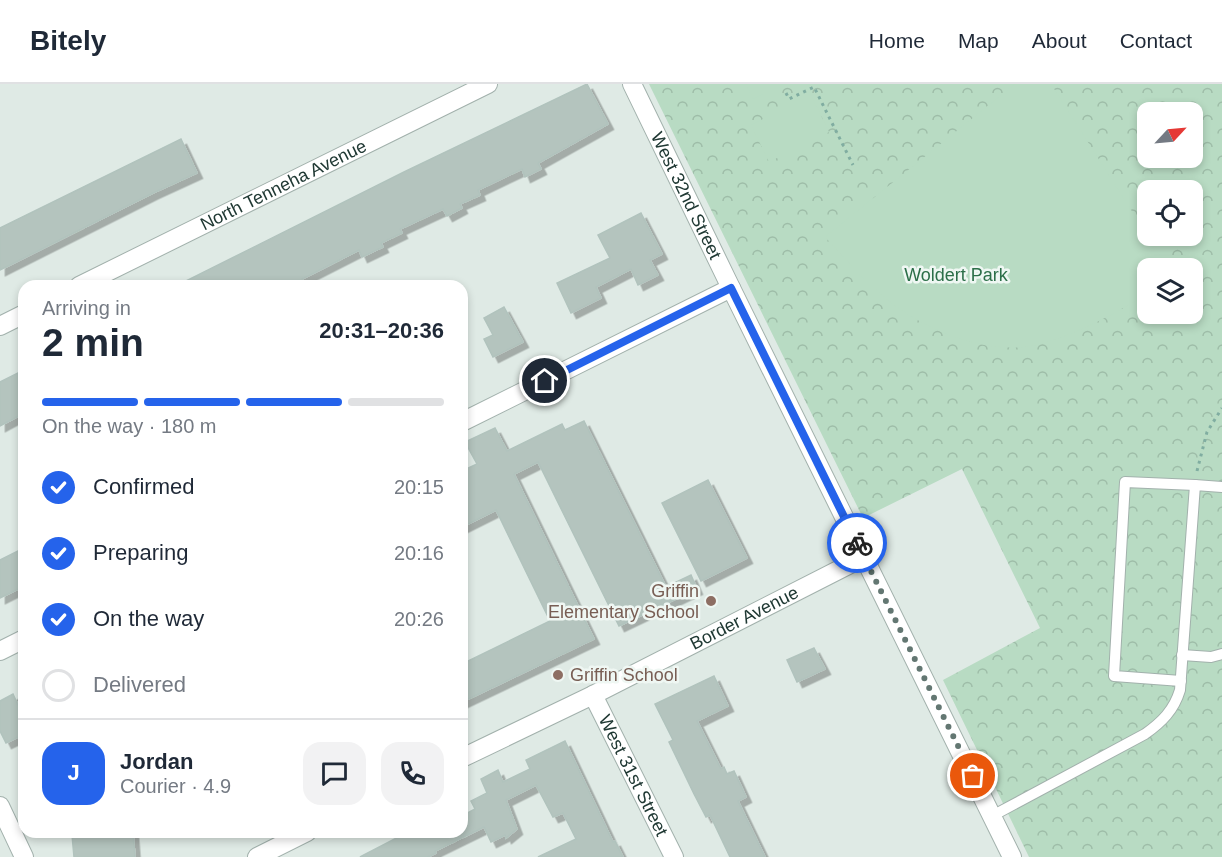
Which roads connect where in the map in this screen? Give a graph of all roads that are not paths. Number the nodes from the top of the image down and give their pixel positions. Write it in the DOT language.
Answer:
graph roads {
  1 [pos="488,84"];
  2 [pos="632,84"];
  3 [pos="91,280"];
  4 [pos="731,288"];
  5 [pos="18,317"];
  6 [pos="0,326"];
  7 [pos="468,419"];
  8 [pos="1195,485"];
  9 [pos="1222,487"];
  10 [pos="864,557"];
  11 [pos="18,642"];
  12 [pos="0,651"];
  13 [pos="1222,654"];
  14 [pos="1182,655"];
  15 [pos="1181,681"];
  16 [pos="592,695"];
  17 [pos="468,755"];
  18 [pos="0,806"];
  19 [pos="993,816"];
  20 [pos="295,838"];
  21 [pos="24,857"];
  22 [pos="257,857"];
  23 [pos="674,857"];
  24 [pos="1012,857"];
  1 -- 3 [label="street, North Tenneha Avenue"];
  2 -- 4 [label="street, West 32nd Street"];
  4 -- 7 [label="street"];
  4 -- 10 [label="street, West 32nd Street"];
  5 -- 6 [label="street"];
  8 -- 9 [label="lane"];
  8 -- 14 [label="lane"];
  8 -- 15 [label="lane"];
  10 -- 16 [label="street, Border Avenue"];
  10 -- 19 [label="street, West 32nd Street"];
  11 -- 12 [label="street"];
  13 -- 14 [label="lane"];
  14 -- 15 [label="lane"];
  15 -- 19 [label="lane"];
  16 -- 17 [label="street, Border Avenue"];
  16 -- 23 [label="street, West 31st Street"];
  18 -- 21 [label="street"];
  19 -- 24 [label="street, West 32nd Street"];
  20 -- 22 [label="street"];
}
